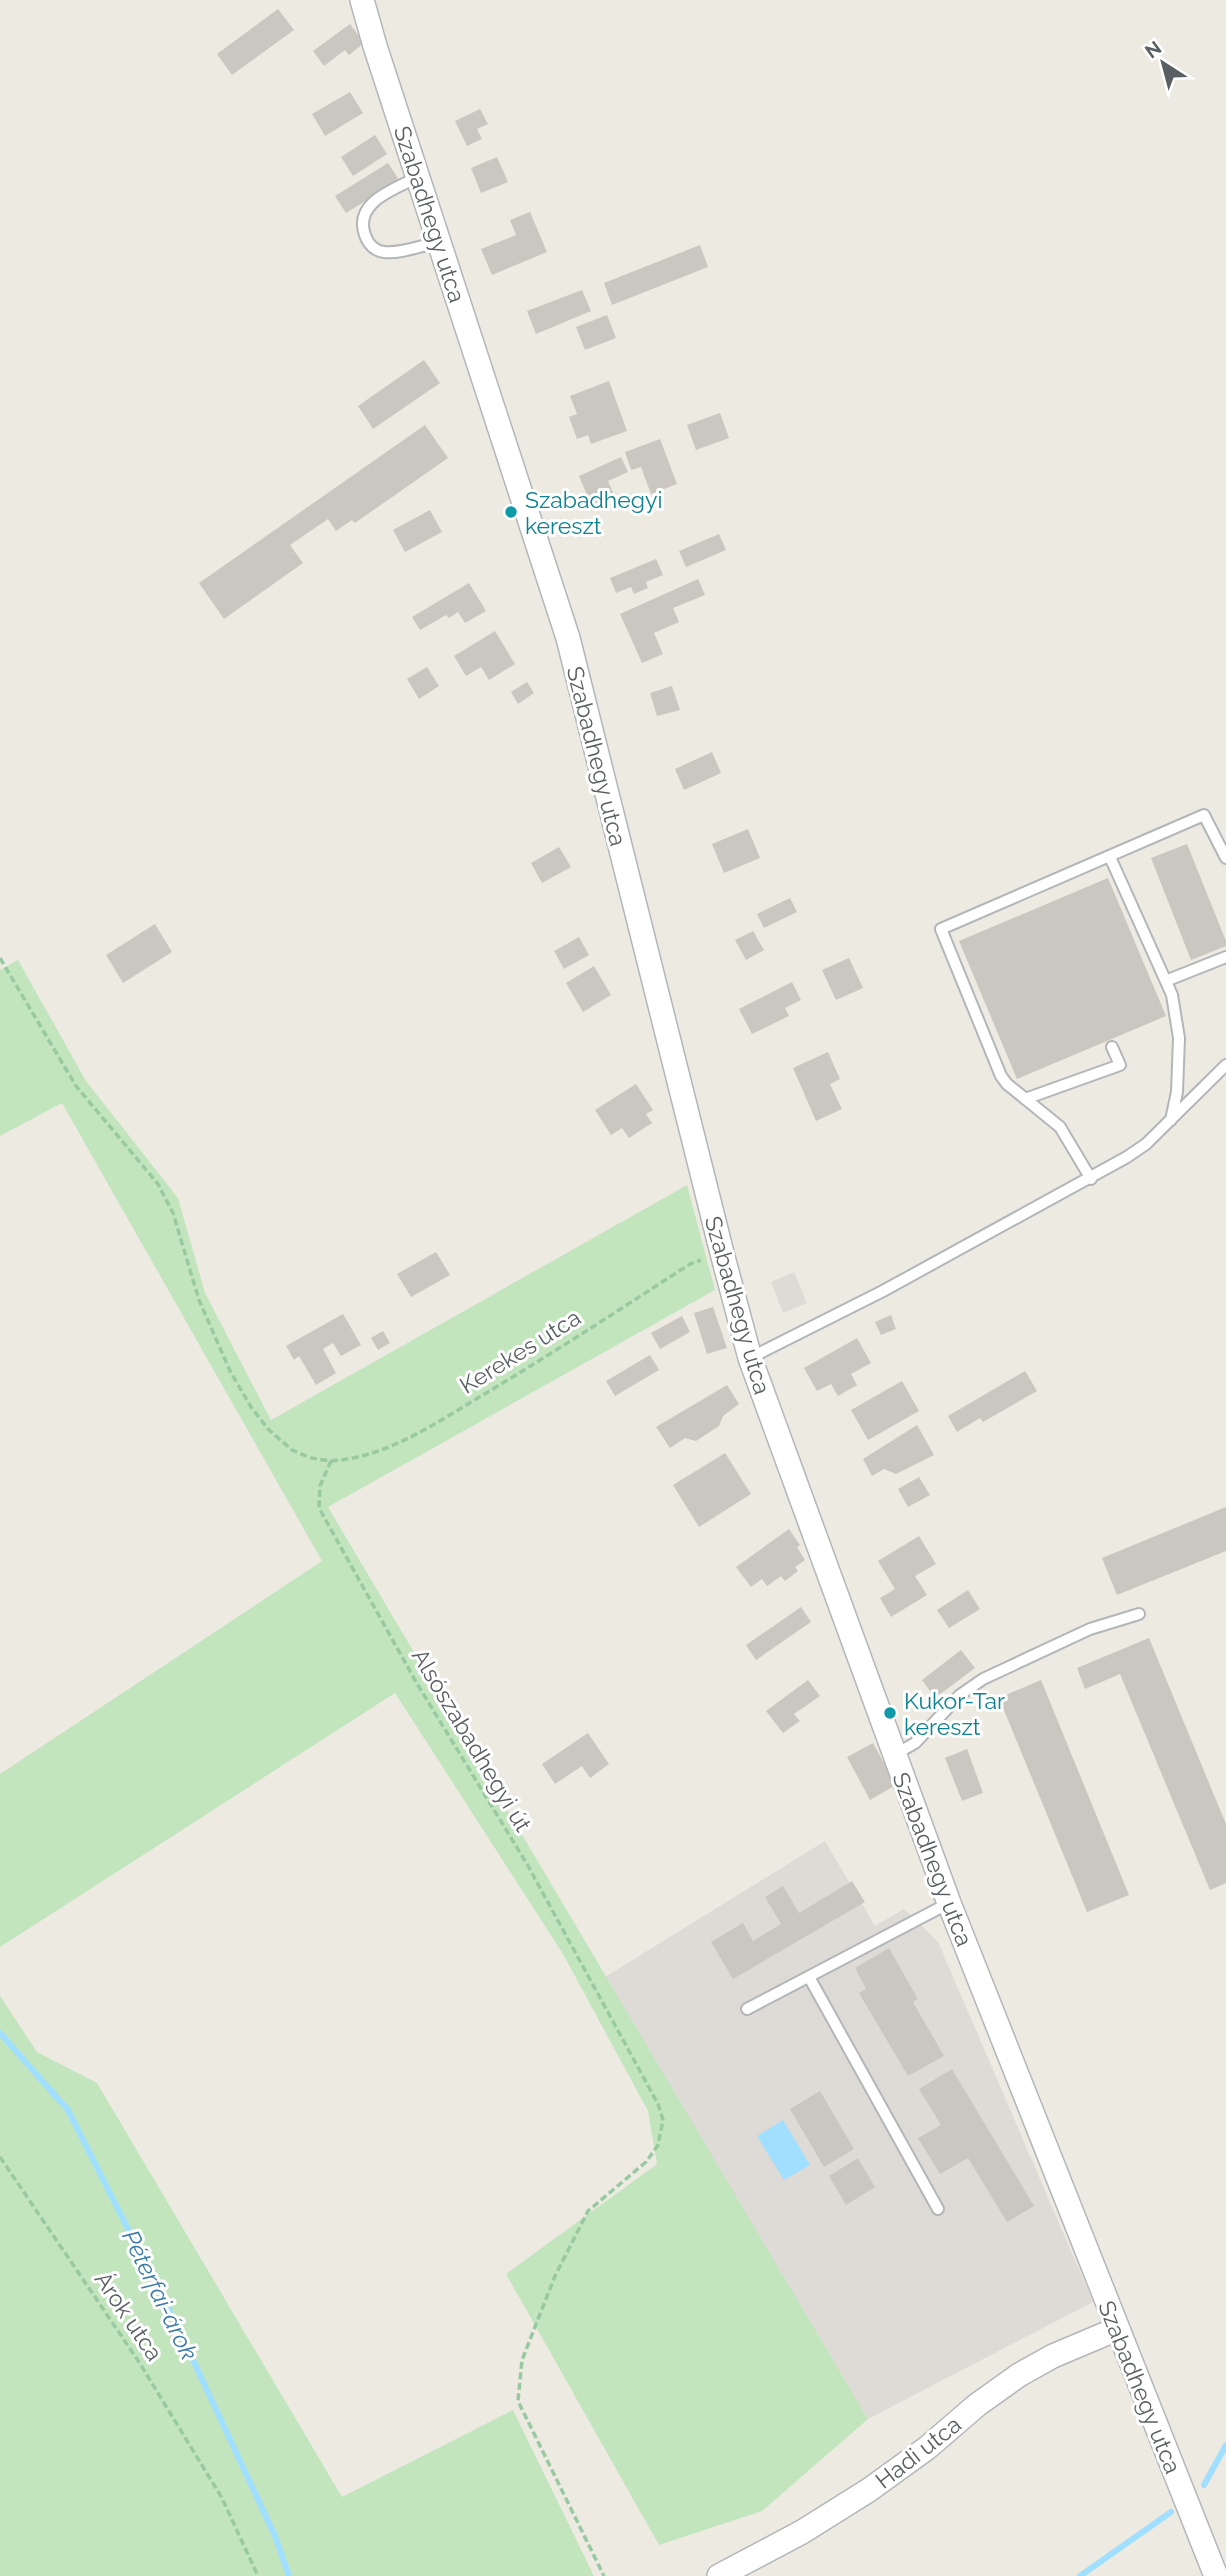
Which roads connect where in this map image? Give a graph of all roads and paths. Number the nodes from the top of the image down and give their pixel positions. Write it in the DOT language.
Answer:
graph roads {
  1 [pos="362,0"];
  2 [pos="418,177"];
  3 [pos="439,242"];
  4 [pos="1110,857"];
  5 [pos="1226,858"];
  6 [pos="1226,957"];
  7 [pos="0,958"];
  8 [pos="1168,980"];
  9 [pos="1112,1047"];
  10 [pos="1226,1065"];
  11 [pos="1025,1099"];
  12 [pos="1171,1120"];
  13 [pos="1091,1179"];
  14 [pos="722,1253"];
  15 [pos="750,1358"];
  16 [pos="331,1461"];
  17 [pos="1139,1614"];
  18 [pos="894,1755"];
  19 [pos="949,1903"];
  20 [pos="808,1977"];
  21 [pos="747,2009"];
  22 [pos="0,2157"];
  23 [pos="938,2209"];
  24 [pos="1117,2329"];
  25 [pos="258,2576"];
  26 [pos="604,2576"];
  27 [pos="719,2576"];
  28 [pos="1216,2576"];
  1 -- 2 [label="street, Szabadhegy utca"];
  2 -- 3 [label="street, Szabadhegy utca"];
  2 -- 3 [label="lane"];
  3 -- 14 [label="street, Szabadhegy utca"];
  4 -- 5 [label="lane"];
  4 -- 8 [label="lane"];
  4 -- 11 [label="lane"];
  6 -- 8 [label="lane"];
  7 -- 16 [label="path"];
  8 -- 12 [label="lane"];
  9 -- 11 [label="lane"];
  10 -- 12 [label="lane"];
  11 -- 13 [label="lane"];
  12 -- 13 [label="lane"];
  13 -- 15 [label="lane"];
  14 -- 15 [label="street, Szabadhegy utca"];
  14 -- 16 [label="path, Kerekes utca"];
  15 -- 18 [label="street, Szabadhegy utca"];
  16 -- 26 [label="path, Alsószabadhegyi út"];
  17 -- 18 [label="lane"];
  18 -- 19 [label="street, Szabadhegy utca"];
  19 -- 20 [label="lane"];
  19 -- 24 [label="street, Szabadhegy utca"];
  20 -- 21 [label="lane"];
  20 -- 23 [label="lane"];
  22 -- 25 [label="path, Árok utca"];
  24 -- 27 [label="street, Hadi utca"];
  24 -- 28 [label="street, Szabadhegy utca"];
}
